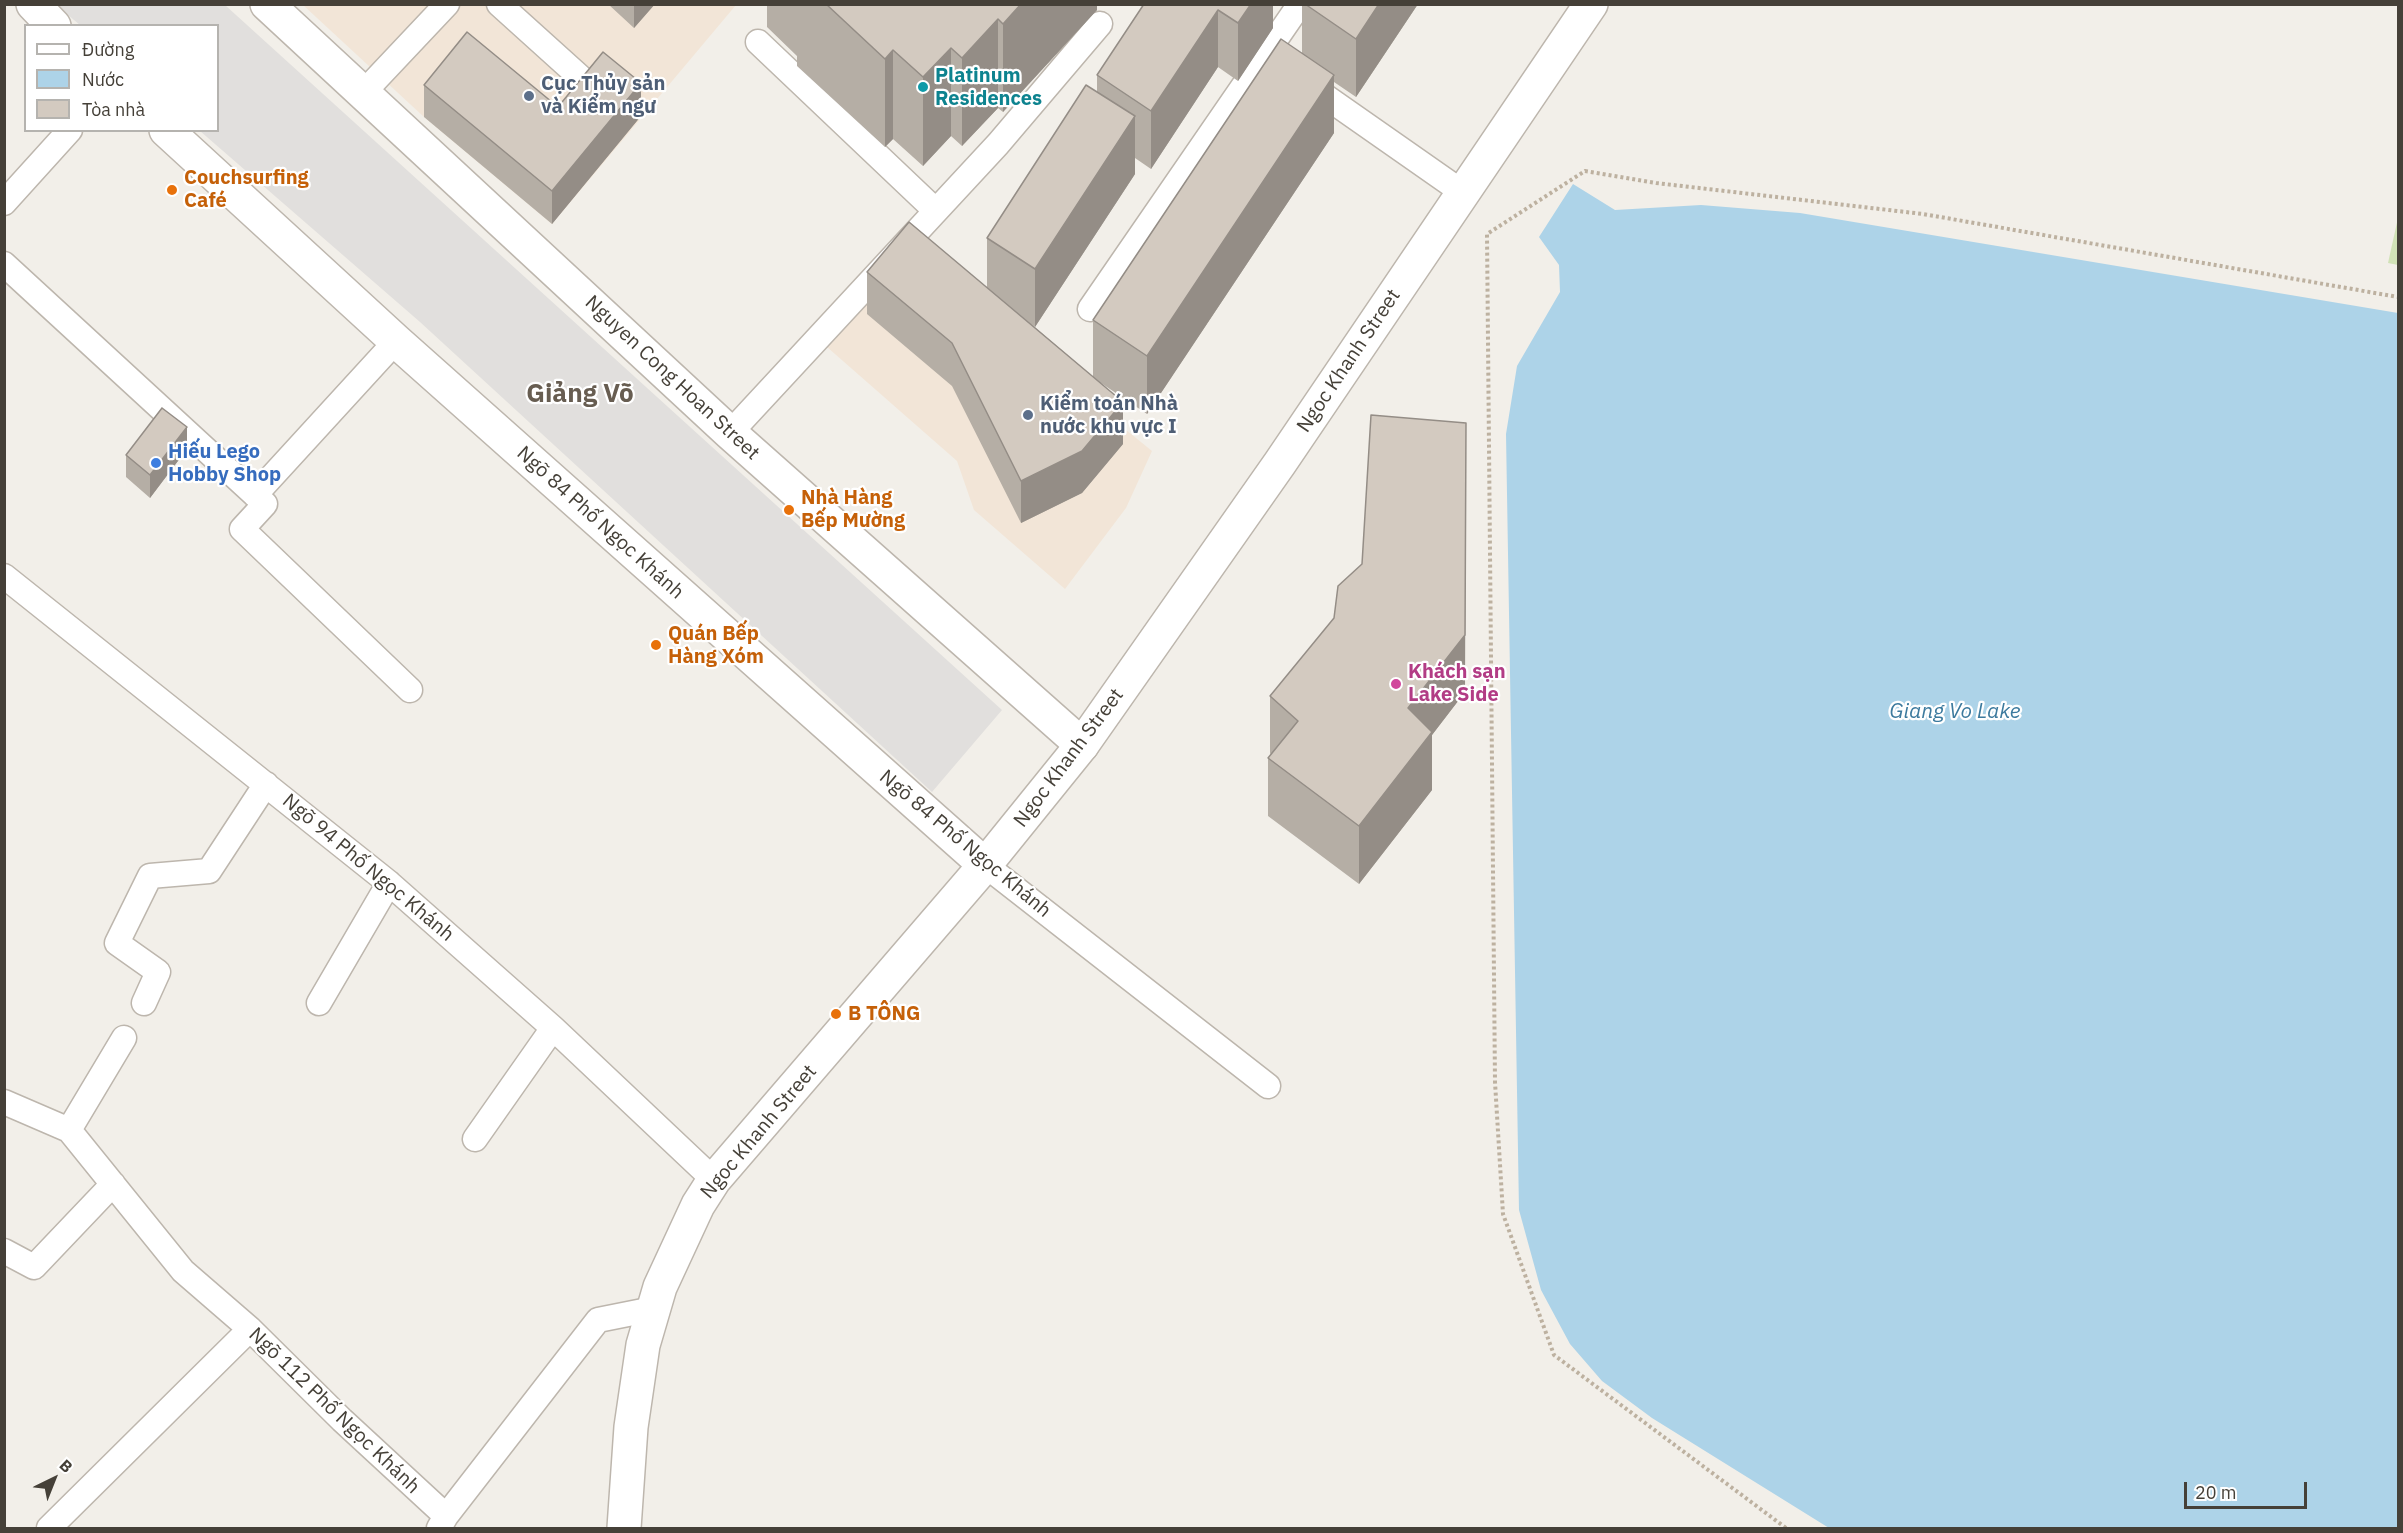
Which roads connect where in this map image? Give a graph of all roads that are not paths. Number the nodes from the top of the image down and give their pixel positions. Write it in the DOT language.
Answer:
graph roads {
  1 [pos="33,4"];
  2 [pos="267,4"];
  3 [pos="447,4"];
  4 [pos="499,4"];
  5 [pos="1300,4"];
  6 [pos="1591,4"];
  7 [pos="52,24"];
  8 [pos="1100,24"];
  9 [pos="758,42"];
  10 [pos="1265,55"];
  11 [pos="581,78"];
  12 [pos="364,92"];
  13 [pos="68,132"];
  14 [pos="168,132"];
  15 [pos="1462,192"];
  16 [pos="4,203"];
  17 [pos="936,211"];
  18 [pos="4,264"];
  19 [pos="1090,309"];
  20 [pos="396,341"];
  21 [pos="730,433"];
  22 [pos="255,495"];
  23 [pos="4,576"];
  24 [pos="410,690"];
  25 [pos="1082,745"];
  26 [pos="266,784"];
  27 [pos="985,865"];
  28 [pos="389,883"];
  29 [pos="144,1003"];
  30 [pos="319,1003"];
  31 [pos="553,1028"];
  32 [pos="124,1038"];
  33 [pos="1268,1086"];
  34 [pos="4,1101"];
  35 [pos="69,1130"];
  36 [pos="475,1138"];
  37 [pos="714,1180"];
  38 [pos="113,1184"];
  39 [pos="4,1251"];
  40 [pos="654,1309"];
  41 [pos="250,1329"];
  42 [pos="442,1522"];
  43 [pos="49,1528"];
  44 [pos="624,1528"];
  1 -- 7 [label="street"];
  2 -- 12 [label="street, Nguyen Cong Hoan Street"];
  3 -- 12 [label="lane"];
  4 -- 11 [label="lane"];
  5 -- 10 [label="lane"];
  6 -- 15 [label="street, Ngoc Khanh Street"];
  8 -- 17 [label="lane"];
  9 -- 17 [label="lane"];
  10 -- 15 [label="lane"];
  10 -- 19 [label="lane"];
  12 -- 21 [label="street, Nguyen Cong Hoan Street"];
  13 -- 16 [label="lane"];
  14 -- 20 [label="street, Ngõ 84 Phố Ngọc Khánh"];
  15 -- 25 [label="street, Ngoc Khanh Street"];
  17 -- 21 [label="lane"];
  18 -- 22 [label="lane"];
  20 -- 22 [label="lane"];
  20 -- 27 [label="street, Ngõ 84 Phố Ngọc Khánh"];
  21 -- 25 [label="street, Nguyen Cong Hoan Street"];
  22 -- 24 [label="lane"];
  23 -- 26 [label="lane, Ngõ 94 Phố Ngọc Khánh"];
  25 -- 27 [label="street, Ngoc Khanh Street"];
  26 -- 28 [label="lane, Ngõ 94 Phố Ngọc Khánh"];
  26 -- 29 [label="lane"];
  27 -- 33 [label="lane, Ngõ 84 Phố Ngọc Khánh"];
  27 -- 37 [label="street, Ngoc Khanh Street"];
  28 -- 30 [label="lane"];
  28 -- 31 [label="lane, Ngõ 94 Phố Ngọc Khánh"];
  31 -- 36 [label="lane"];
  31 -- 37 [label="lane, Ngõ 94 Phố Ngọc Khánh"];
  32 -- 35 [label="lane"];
  34 -- 35 [label="lane, Ngõ 112 Phố Ngọc Khánh"];
  35 -- 38 [label="lane, Ngõ 112 Phố Ngọc Khánh"];
  37 -- 40 [label="street, Ngoc Khanh Street"];
  38 -- 39 [label="lane"];
  38 -- 41 [label="lane, Ngõ 112 Phố Ngọc Khánh"];
  40 -- 42 [label="lane, Ngõ 112 Phố Ngọc Khánh"];
  40 -- 44 [label="street, Ngoc Khanh Street"];
  41 -- 42 [label="lane, Ngõ 112 Phố Ngọc Khánh"];
  41 -- 43 [label="lane"];
}
